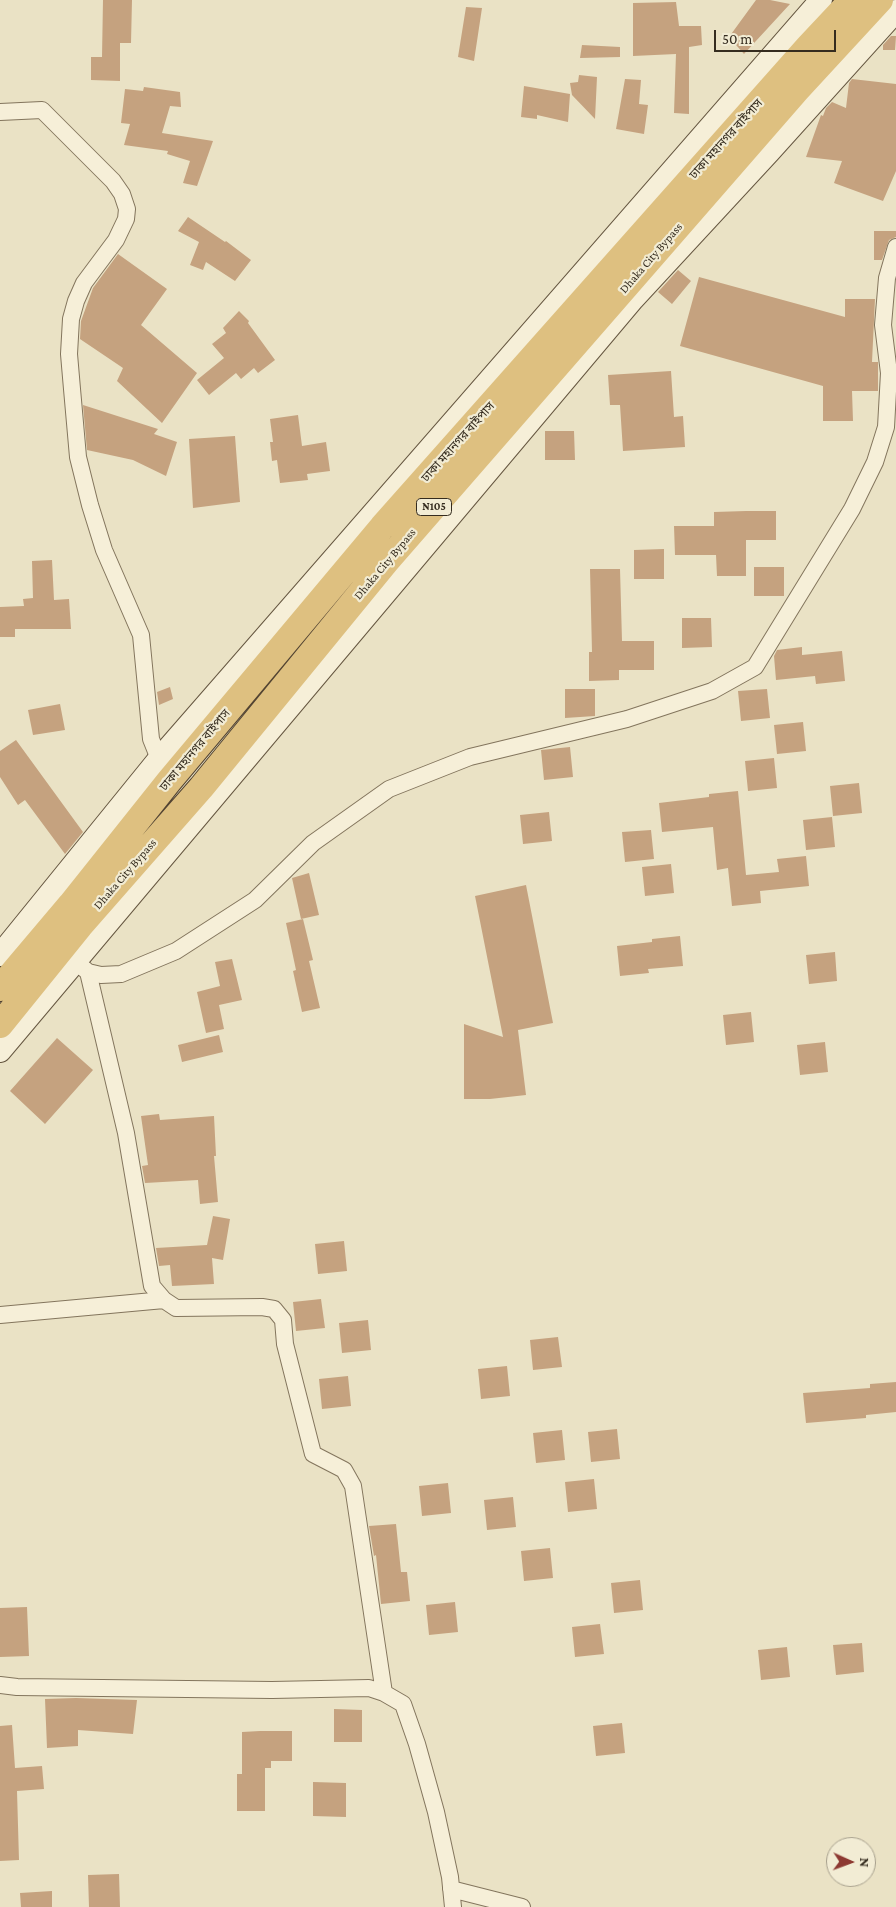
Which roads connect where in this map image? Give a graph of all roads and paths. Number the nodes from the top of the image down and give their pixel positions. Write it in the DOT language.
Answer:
graph roads {
  1 [pos="821,0"];
  2 [pos="852,0"];
  3 [pos="880,0"];
  4 [pos="896,11"];
  5 [pos="0,112"];
  6 [pos="896,246"];
  7 [pos="159,759"];
  8 [pos="0,955"];
  9 [pos="82,967"];
  10 [pos="0,988"];
  11 [pos="0,1025"];
  12 [pos="0,1052"];
  13 [pos="164,1300"];
  14 [pos="0,1315"];
  15 [pos="0,1685"];
  16 [pos="384,1693"];
  17 [pos="451,1889"];
  18 [pos="453,1907"];
  19 [pos="522,1907"];
  1 -- 7 [label="main road"];
  2 -- 10 [label="highway, ঢাকা মহানগর বাইপাস / N105"];
  3 -- 11 [label="highway, Dhaka City Bypass / N105"];
  4 -- 9 [label="main road"];
  5 -- 7 [label="street"];
  6 -- 9 [label="street"];
  7 -- 8 [label="main road"];
  9 -- 12 [label="main road"];
  9 -- 13 [label="street"];
  13 -- 14 [label="street"];
  13 -- 16 [label="street"];
  15 -- 16 [label="street"];
  16 -- 17 [label="street"];
  17 -- 18 [label="street"];
  17 -- 19 [label="street"];
}
